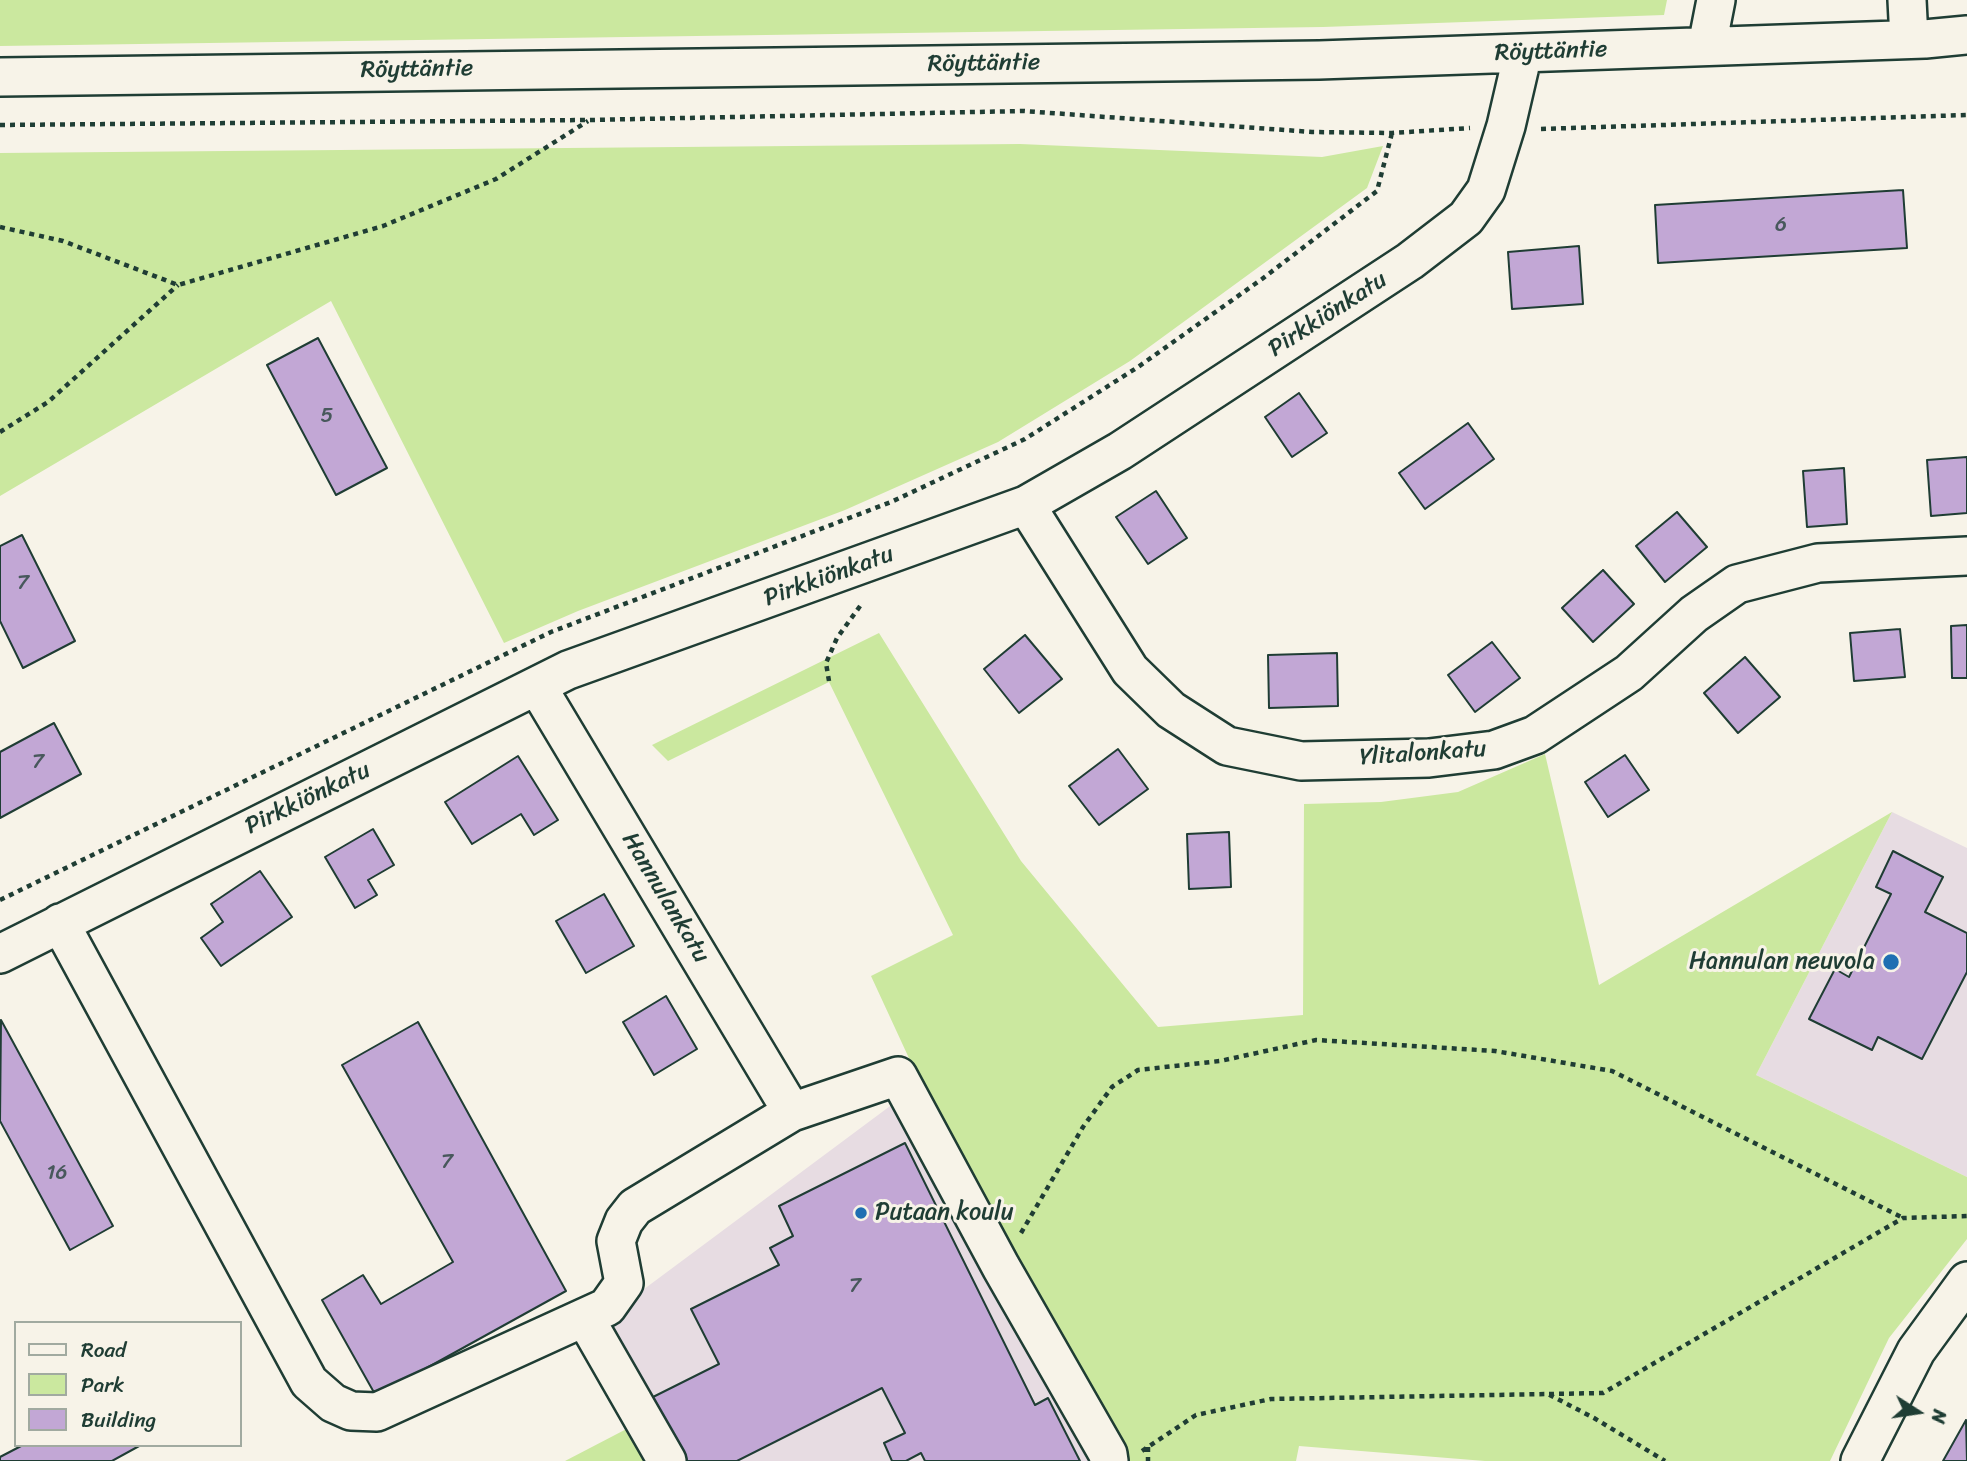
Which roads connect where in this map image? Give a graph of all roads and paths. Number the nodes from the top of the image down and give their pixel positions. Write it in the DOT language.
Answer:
graph roads {
  1 [pos="1716,0"];
  2 [pos="1907,0"];
  3 [pos="1967,34"];
  4 [pos="1909,39"];
  5 [pos="1707,46"];
  6 [pos="1523,53"];
  7 [pos="0,77"];
  8 [pos="1967,115"];
  9 [pos="589,120"];
  10 [pos="0,125"];
  11 [pos="1506,126"];
  12 [pos="1392,133"];
  13 [pos="0,227"];
  14 [pos="178,285"];
  15 [pos="0,432"];
  16 [pos="1026,505"];
  17 [pos="1967,556"];
  18 [pos="537,686"];
  19 [pos="0,901"];
  20 [pos="60,923"];
  21 [pos="0,954"];
  22 [pos="792,1112"];
  23 [pos="1967,1216"];
  24 [pos="1903,1218"];
  25 [pos="1001,1267"];
  26 [pos="1967,1281"];
  27 [pos="585,1318"];
  28 [pos="1548,1394"];
  29 [pos="1148,1447"];
  30 [pos="1123,1457"];
  31 [pos="667,1461"];
  32 [pos="1148,1461"];
  33 [pos="1665,1461"];
  34 [pos="1860,1461"];
  1 -- 5 [label="street"];
  2 -- 4 [label="street"];
  3 -- 4 [label="street, Röyttäntie"];
  4 -- 5 [label="street, Röyttäntie"];
  5 -- 6 [label="street, Röyttäntie"];
  6 -- 7 [label="street, Röyttäntie"];
  6 -- 11 [label="street, Pirkkiönkatu"];
  8 -- 11 [label="path"];
  9 -- 10 [label="path"];
  9 -- 12 [label="path"];
  9 -- 14 [label="path"];
  11 -- 12 [label="path"];
  11 -- 16 [label="street, Pirkkiönkatu"];
  12 -- 19 [label="path"];
  13 -- 14 [label="path"];
  14 -- 15 [label="path"];
  16 -- 17 [label="street, Ylitalonkatu"];
  16 -- 18 [label="street, Pirkkiönkatu"];
  18 -- 20 [label="street, Pirkkiönkatu"];
  18 -- 22 [label="street, Hannulankatu"];
  20 -- 21 [label="street, Pirkkiönkatu"];
  20 -- 27 [label="street"];
  22 -- 25 [label="street"];
  22 -- 27 [label="street"];
  23 -- 24 [label="path"];
  24 -- 25 [label="path"];
  24 -- 28 [label="path"];
  25 -- 30 [label="street"];
  26 -- 34 [label="street"];
  27 -- 31 [label="street"];
  28 -- 29 [label="path"];
  28 -- 33 [label="path"];
  29 -- 30 [label="path"];
  29 -- 32 [label="path"];
}
